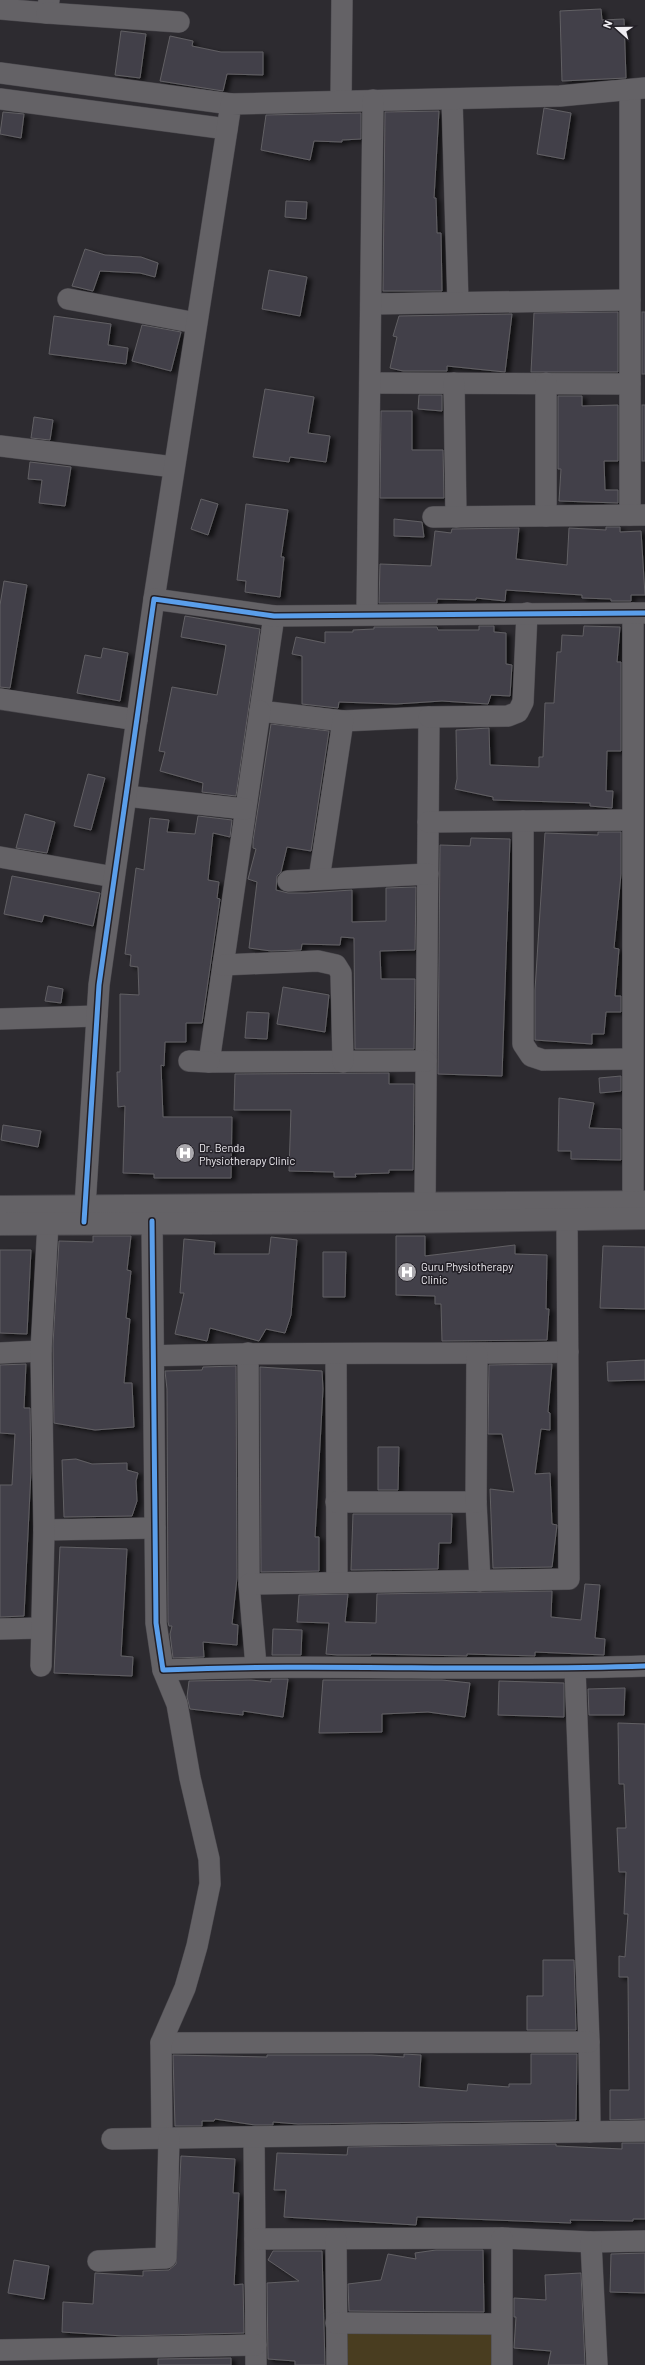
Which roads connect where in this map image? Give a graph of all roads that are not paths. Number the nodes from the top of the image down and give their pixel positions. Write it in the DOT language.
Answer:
graph roads {
  1 [pos="342,0"];
  2 [pos="48,6"];
  3 [pos="0,9"];
  4 [pos="179,22"];
  5 [pos="0,73"];
  6 [pos="638,89"];
  7 [pos="0,99"];
  8 [pos="452,99"];
  9 [pos="373,100"];
  10 [pos="342,101"];
  11 [pos="231,104"];
  12 [pos="227,129"];
  13 [pos="68,299"];
  14 [pos="630,300"];
  15 [pos="458,302"];
  16 [pos="371,304"];
  17 [pos="196,322"];
  18 [pos="370,383"];
  19 [pos="454,383"];
  20 [pos="546,383"];
  21 [pos="630,384"];
  22 [pos="0,446"];
  23 [pos="174,467"];
  24 [pos="637,515"];
  25 [pos="546,516"];
  26 [pos="433,517"];
  27 [pos="456,517"];
  28 [pos="154,599"];
  29 [pos="526,613"];
  30 [pos="639,613"];
  31 [pos="367,614"];
  32 [pos="274,616"];
  33 [pos="0,700"];
  34 [pos="639,708"];
  35 [pos="260,711"];
  36 [pos="429,716"];
  37 [pos="138,720"];
  38 [pos="343,721"];
  39 [pos="126,796"];
  40 [pos="245,809"];
  41 [pos="632,820"];
  42 [pos="523,821"];
  43 [pos="428,822"];
  44 [pos="0,857"];
  45 [pos="428,874"];
  46 [pos="114,877"];
  47 [pos="318,879"];
  48 [pos="288,881"];
  49 [pos="638,921"];
  50 [pos="223,966"];
  51 [pos="97,1016"];
  52 [pos="0,1020"];
  53 [pos="631,1059"];
  54 [pos="189,1061"];
  55 [pos="426,1061"];
  56 [pos="209,1062"];
  57 [pos="343,1062"];
  58 [pos="425,1204"];
  59 [pos="0,1207"];
  60 [pos="638,1210"];
  61 [pos="84,1214"];
  62 [pos="567,1218"];
  63 [pos="152,1221"];
  64 [pos="48,1223"];
  65 [pos="0,1224"];
  66 [pos="41,1351"];
  67 [pos="568,1352"];
  68 [pos="0,1353"];
  69 [pos="248,1353"];
  70 [pos="477,1354"];
  71 [pos="336,1355"];
  72 [pos="154,1356"];
  73 [pos="336,1502"];
  74 [pos="476,1502"];
  75 [pos="155,1528"];
  76 [pos="44,1530"];
  77 [pos="480,1581"];
  78 [pos="337,1582"];
  79 [pos="249,1584"];
  80 [pos="41,1628"];
  81 [pos="0,1629"];
  82 [pos="41,1666"];
  83 [pos="256,1666"];
  84 [pos="645,1666"];
  85 [pos="575,1669"];
  86 [pos="163,1670"];
  87 [pos="589,2042"];
  88 [pos="161,2043"];
  89 [pos="645,2131"];
  90 [pos="590,2132"];
  91 [pos="254,2137"];
  92 [pos="165,2138"];
  93 [pos="112,2139"];
  94 [pos="502,2238"];
  95 [pos="255,2239"];
  96 [pos="336,2239"];
  97 [pos="645,2241"];
  98 [pos="591,2242"];
  99 [pos="98,2261"];
  100 [pos="336,2323"];
  101 [pos="501,2324"];
  102 [pos="0,2350"];
  103 [pos="256,2355"];
  104 [pos="336,2365"];
  105 [pos="502,2365"];
  106 [pos="597,2365"];
  1 -- 10 [label="street"];
  2 -- 3 [label="street"];
  2 -- 4 [label="street"];
  5 -- 11 [label="street"];
  6 -- 8 [label="street"];
  6 -- 14 [label="street"];
  7 -- 12 [label="street"];
  8 -- 9 [label="street"];
  8 -- 15 [label="street"];
  9 -- 10 [label="street"];
  9 -- 16 [label="street"];
  10 -- 11 [label="street"];
  11 -- 12 [label="street"];
  12 -- 17 [label="street"];
  13 -- 17 [label="street"];
  14 -- 15 [label="street"];
  14 -- 21 [label="street"];
  15 -- 16 [label="street"];
  16 -- 18 [label="street"];
  17 -- 23 [label="street"];
  18 -- 19 [label="street"];
  18 -- 31 [label="street"];
  19 -- 20 [label="street"];
  19 -- 27 [label="street"];
  20 -- 21 [label="street"];
  20 -- 25 [label="street"];
  21 -- 24 [label="street"];
  22 -- 23 [label="street"];
  23 -- 28 [label="street"];
  24 -- 25 [label="street"];
  25 -- 27 [label="street"];
  26 -- 27 [label="street"];
  28 -- 32 [label="street"];
  28 -- 37 [label="street"];
  29 -- 30 [label="street"];
  29 -- 31 [label="street"];
  29 -- 36 [label="street"];
  30 -- 34 [label="street"];
  31 -- 32 [label="street"];
  32 -- 35 [label="street"];
  33 -- 37 [label="street"];
  34 -- 41 [label="street"];
  35 -- 38 [label="street"];
  35 -- 40 [label="street"];
  36 -- 38 [label="street"];
  36 -- 43 [label="street"];
  37 -- 39 [label="street"];
  38 -- 47 [label="street"];
  39 -- 40 [label="street"];
  39 -- 46 [label="street"];
  40 -- 50 [label="street"];
  41 -- 42 [label="street"];
  41 -- 49 [label="street"];
  42 -- 43 [label="street"];
  42 -- 53 [label="street"];
  43 -- 45 [label="street"];
  44 -- 46 [label="street"];
  45 -- 47 [label="street"];
  45 -- 55 [label="street"];
  46 -- 51 [label="street"];
  47 -- 48 [label="street"];
  49 -- 53 [label="street"];
  50 -- 56 [label="street"];
  50 -- 57 [label="street"];
  51 -- 52 [label="street"];
  51 -- 61 [label="street"];
  53 -- 60 [label="street"];
  54 -- 56 [label="street"];
  55 -- 57 [label="street"];
  55 -- 58 [label="street"];
  56 -- 57 [label="street"];
  58 -- 60 [label="street"];
  58 -- 61 [label="street"];
  59 -- 61 [label="street"];
  60 -- 62 [label="street"];
  61 -- 63 [label="street"];
  61 -- 64 [label="street"];
  62 -- 63 [label="street"];
  62 -- 67 [label="street"];
  63 -- 72 [label="street"];
  64 -- 65 [label="street"];
  64 -- 66 [label="street"];
  66 -- 68 [label="street"];
  66 -- 76 [label="street"];
  67 -- 70 [label="street"];
  67 -- 77 [label="street"];
  69 -- 71 [label="street"];
  69 -- 72 [label="street"];
  69 -- 79 [label="street"];
  70 -- 71 [label="street"];
  70 -- 74 [label="street"];
  71 -- 73 [label="street"];
  72 -- 75 [label="street"];
  73 -- 74 [label="street"];
  73 -- 78 [label="street"];
  74 -- 77 [label="street"];
  75 -- 76 [label="street"];
  75 -- 86 [label="street"];
  76 -- 80 [label="street"];
  77 -- 78 [label="street"];
  78 -- 79 [label="street"];
  79 -- 83 [label="street"];
  80 -- 81 [label="street"];
  80 -- 82 [label="street"];
  83 -- 85 [label="street"];
  83 -- 86 [label="street"];
  84 -- 85 [label="street"];
  85 -- 87 [label="street"];
  86 -- 88 [label="street"];
  87 -- 88 [label="street"];
  87 -- 90 [label="street"];
  88 -- 92 [label="street"];
  89 -- 90 [label="street"];
  90 -- 91 [label="street"];
  91 -- 92 [label="street"];
  91 -- 95 [label="street"];
  92 -- 93 [label="street"];
  92 -- 99 [label="street"];
  94 -- 96 [label="street"];
  94 -- 98 [label="street"];
  94 -- 101 [label="street"];
  95 -- 96 [label="street"];
  95 -- 103 [label="street"];
  96 -- 100 [label="street"];
  97 -- 98 [label="street"];
  98 -- 106 [label="street"];
  100 -- 101 [label="street"];
  100 -- 104 [label="street"];
  101 -- 105 [label="street"];
  102 -- 103 [label="street"];
}
